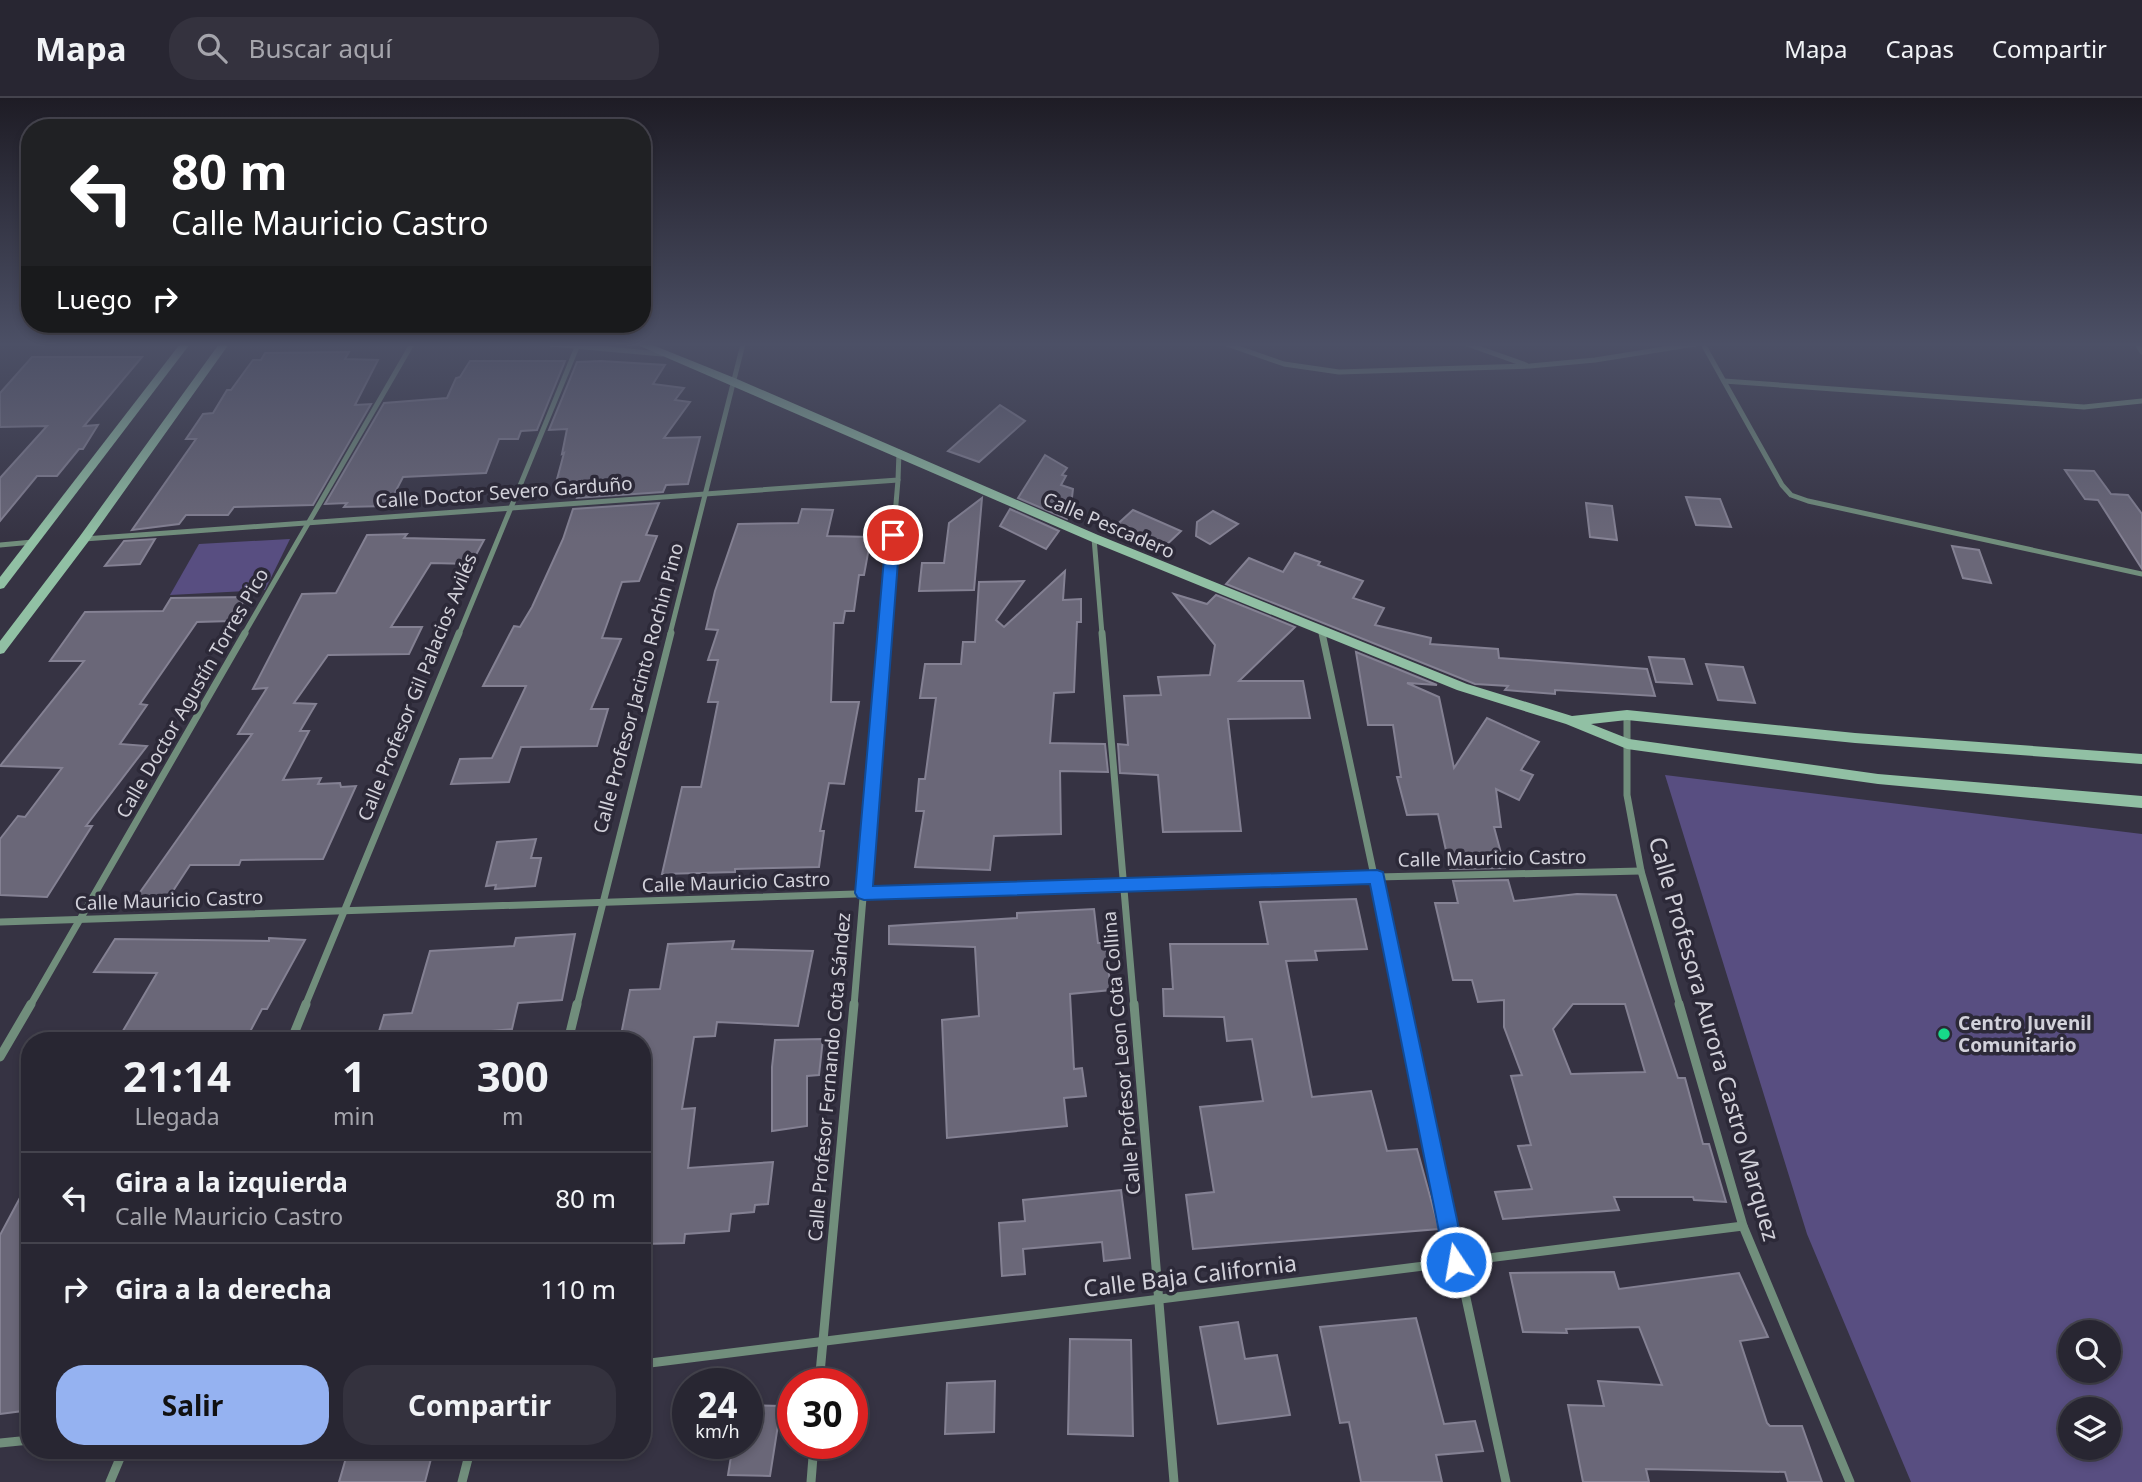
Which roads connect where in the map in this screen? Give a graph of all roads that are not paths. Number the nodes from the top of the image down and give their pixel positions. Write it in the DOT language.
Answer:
graph roads {
  1 [pos="135,409"];
  2 [pos="178,409"];
  3 [pos="374,409"];
  4 [pos="551,409"];
  5 [pos="727,409"];
  6 [pos="797,409"];
  7 [pos="1739,409"];
  8 [pos="899,452"];
  9 [pos="898,480"];
  10 [pos="707,494"];
  11 [pos="510,507"];
  12 [pos="309,521"];
  13 [pos="1094,538"];
  14 [pos="84,539"];
  15 [pos="33,542"];
  16 [pos="0,545"];
  17 [pos="2142,574"];
  18 [pos="0,585"];
  19 [pos="1321,630"];
  20 [pos="0,650"];
  21 [pos="1627,715"];
  22 [pos="1571,721"];
  23 [pos="1627,744"];
  24 [pos="2142,759"];
  25 [pos="2142,802"];
  26 [pos="1642,871"];
  27 [pos="1377,877"];
  28 [pos="1123,885"];
  29 [pos="864,893"];
  30 [pos="601,902"];
  31 [pos="345,910"];
  32 [pos="80,918"];
  33 [pos="0,922"];
  34 [pos="295,1032"];
  35 [pos="570,1032"];
  36 [pos="0,1057"];
  37 [pos="1743,1226"];
  38 [pos="1456,1262"];
  39 [pos="1158,1299"];
  40 [pos="823,1342"];
  41 [pos="651,1363"];
  42 [pos="821,1368"];
  43 [pos="21,1441"];
  44 [pos="0,1443"];
  45 [pos="120,1459"];
  46 [pos="468,1459"];
  47 [pos="813,1459"];
  48 [pos="110,1482"];
  49 [pos="462,1482"];
  50 [pos="811,1482"];
  51 [pos="1174,1482"];
  52 [pos="1506,1482"];
  53 [pos="1850,1482"];
  1 -- 15 [label="street"];
  2 -- 14 [label="street"];
  3 -- 12 [label="street, Calle Doctor Agustín Torres Pico"];
  4 -- 11 [label="street, Calle Profesor Gil Palacios Avilés"];
  5 -- 10 [label="street, Calle Profesor Jacinto Rochin Pino"];
  6 -- 8 [label="street, Calle Pescadero"];
  7 -- 17 [label="street"];
  8 -- 9 [label="street"];
  8 -- 13 [label="street, Calle Pescadero"];
  9 -- 10 [label="street, Calle Doctor Severo Garduño"];
  9 -- 29 [label="street, Calle Profesor Fernando Cota Sández"];
  10 -- 11 [label="street, Calle Doctor Severo Garduño"];
  10 -- 30 [label="street, Calle Profesor Jacinto Rochin Pino"];
  11 -- 12 [label="street, Calle Doctor Severo Garduño"];
  11 -- 31 [label="street, Calle Profesor Gil Palacios Avilés"];
  12 -- 14 [label="street, Calle Doctor Severo Garduño"];
  12 -- 32 [label="street, Calle Doctor Agustín Torres Pico"];
  13 -- 19 [label="street, Calle Pescadero"];
  13 -- 28 [label="street, Calle Profesor Leon Cota Collina"];
  14 -- 20 [label="street"];
  15 -- 16 [label="street"];
  15 -- 18 [label="street"];
  19 -- 22 [label="street, Calle Pescadero"];
  19 -- 27 [label="street"];
  21 -- 22 [label="street"];
  21 -- 23 [label="street, Calle Profesora Aurora Castro Marquez"];
  21 -- 24 [label="street"];
  22 -- 23 [label="street, Calle Pescadero"];
  23 -- 25 [label="street, Calle Pescadero"];
  23 -- 26 [label="street, Calle Profesora Aurora Castro Marquez"];
  26 -- 27 [label="street, Calle Mauricio Castro"];
  26 -- 37 [label="street, Calle Profesora Aurora Castro Marquez"];
  27 -- 28 [label="street, Calle Mauricio Castro"];
  27 -- 38 [label="street"];
  28 -- 29 [label="street, Calle Mauricio Castro"];
  28 -- 39 [label="street, Calle Profesor Leon Cota Collina"];
  29 -- 30 [label="street, Calle Mauricio Castro"];
  29 -- 40 [label="street, Calle Profesor Fernando Cota Sández"];
  30 -- 31 [label="street, Calle Mauricio Castro"];
  30 -- 35 [label="street, Calle Profesor Jacinto Rochin Pino"];
  31 -- 32 [label="street, Calle Mauricio Castro"];
  31 -- 34 [label="street, Calle Profesor Gil Palacios Avilés"];
  32 -- 33 [label="street, Calle Mauricio Castro"];
  32 -- 36 [label="street, Calle Doctor Agustín Torres Pico"];
  37 -- 38 [label="street, Calle Baja California"];
  37 -- 53 [label="street, Calle Profesora Aurora Castro Marquez"];
  38 -- 39 [label="street, Calle Baja California"];
  38 -- 52 [label="street"];
  39 -- 40 [label="street, Calle Baja California"];
  39 -- 51 [label="street, Calle Profesor Leon Cota Collina"];
  40 -- 41 [label="street, Calle Baja California"];
  40 -- 42 [label="street, Calle Profesor Fernando Cota Sández"];
  43 -- 44 [label="street"];
  45 -- 48 [label="street"];
  46 -- 49 [label="street"];
  47 -- 50 [label="street"];
}
